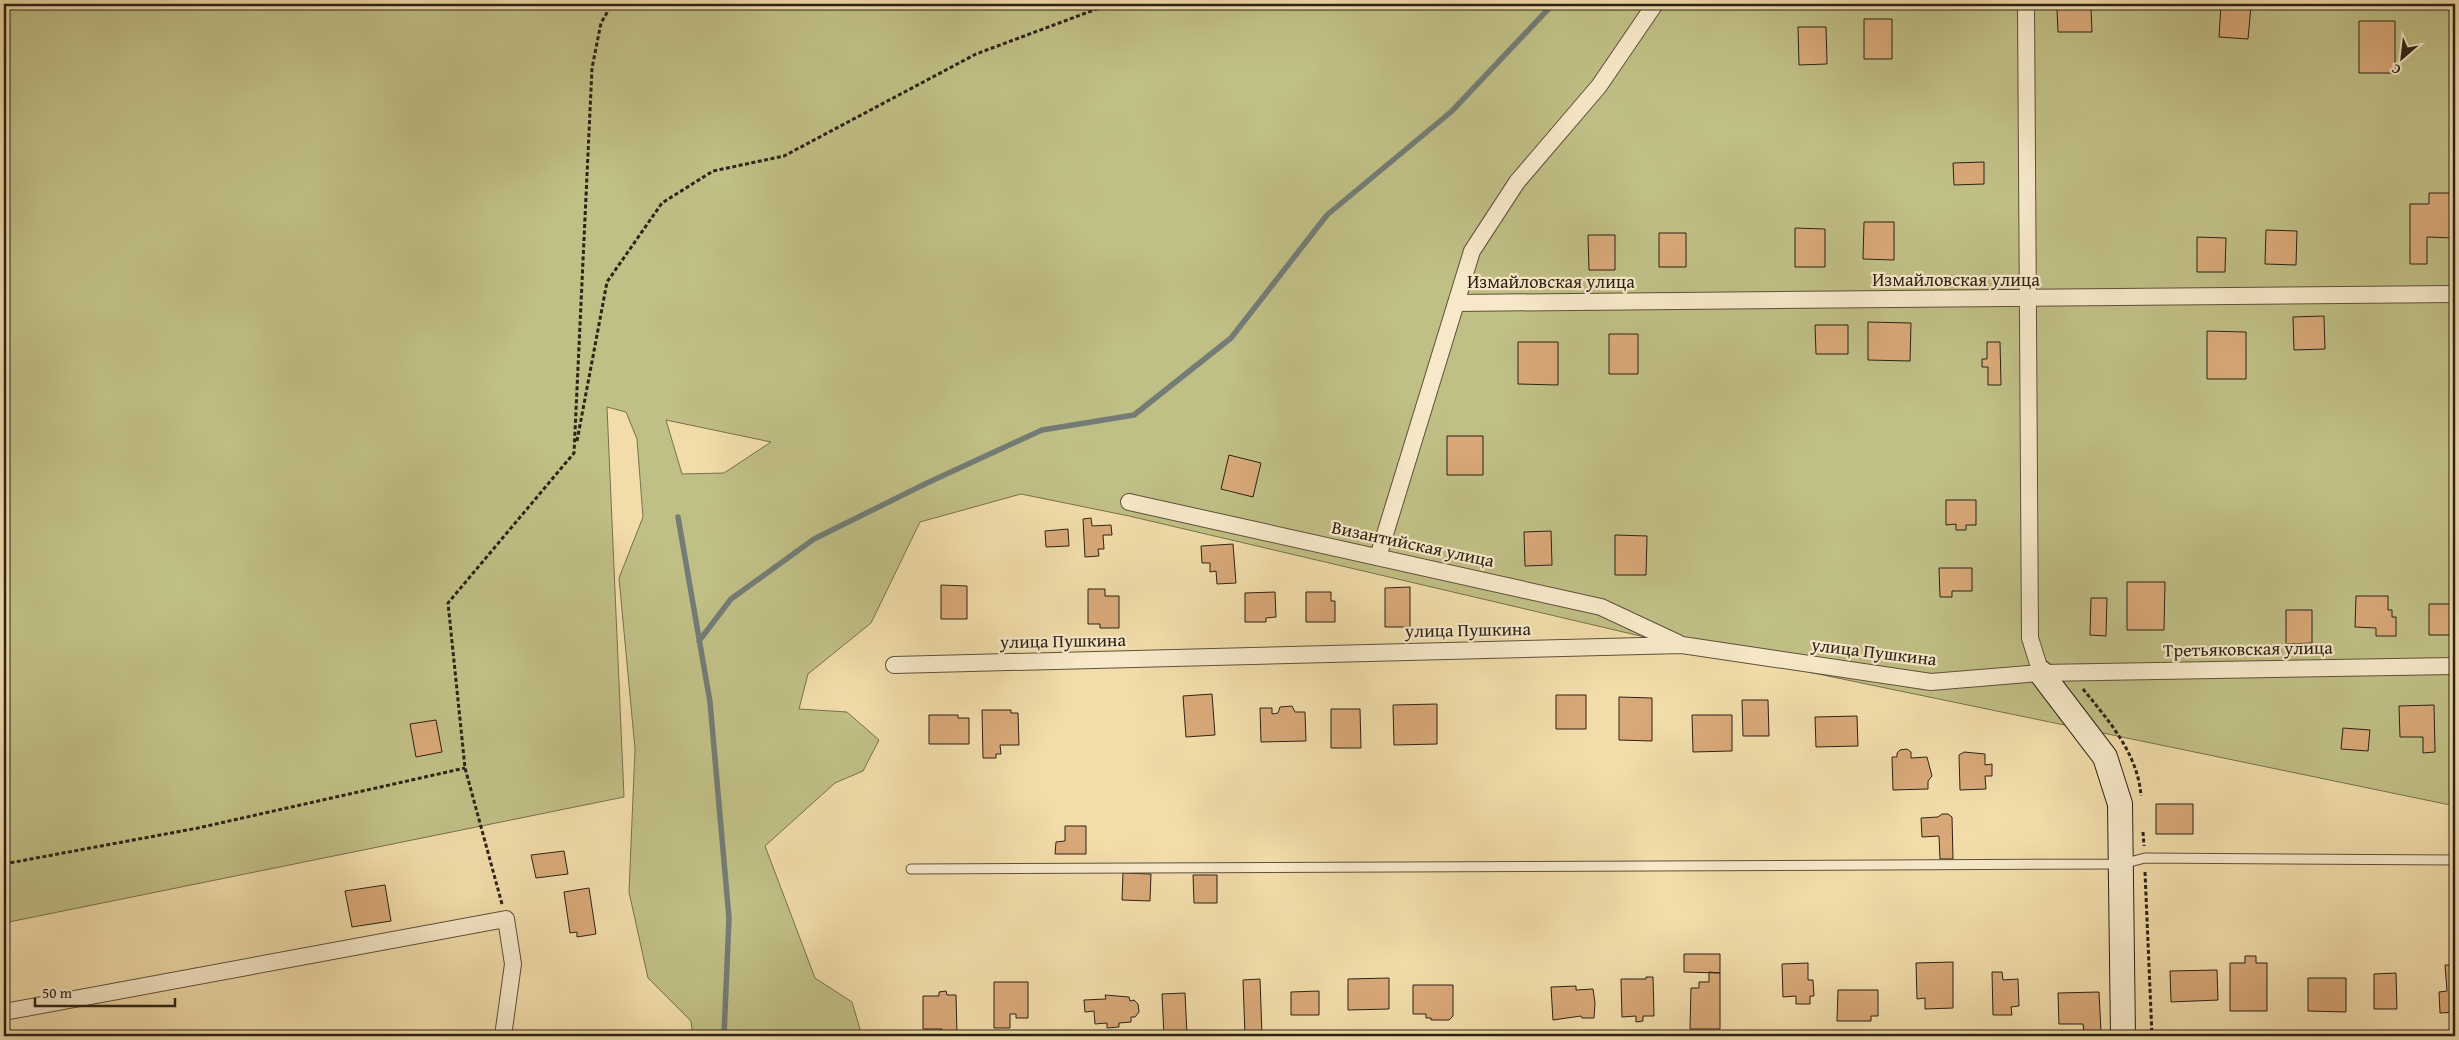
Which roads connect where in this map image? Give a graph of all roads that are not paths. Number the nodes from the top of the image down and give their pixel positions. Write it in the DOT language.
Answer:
graph roads {
  1 [pos="1655,4"];
  2 [pos="2026,4"];
  3 [pos="2455,294"];
  4 [pos="2028,299"];
  5 [pos="1456,302"];
  6 [pos="1129,502"];
  7 [pos="1378,557"];
  8 [pos="1682,645"];
  9 [pos="894,665"];
  10 [pos="2455,666"];
  11 [pos="2040,672"];
  12 [pos="2455,860"];
  13 [pos="2122,864"];
  14 [pos="910,869"];
  15 [pos="4,1012"];
  16 [pos="503,1036"];
  17 [pos="2123,1036"];
  1 -- 5 [label="street"];
  2 -- 4 [label="street"];
  3 -- 4 [label="street, Измайловская улица"];
  4 -- 5 [label="street, Измайловская улица"];
  4 -- 11 [label="street"];
  5 -- 7 [label="street"];
  6 -- 7 [label="street, Византийская улица"];
  7 -- 8 [label="street, Византийская улица"];
  8 -- 9 [label="street, улица Пушкина"];
  8 -- 11 [label="street, улица Пушкина"];
  10 -- 11 [label="street, Третьяковская улица"];
  11 -- 13 [label="street"];
  12 -- 13 [label="lane"];
  13 -- 14 [label="lane"];
  13 -- 17 [label="street"];
  15 -- 16 [label="street"];
}
